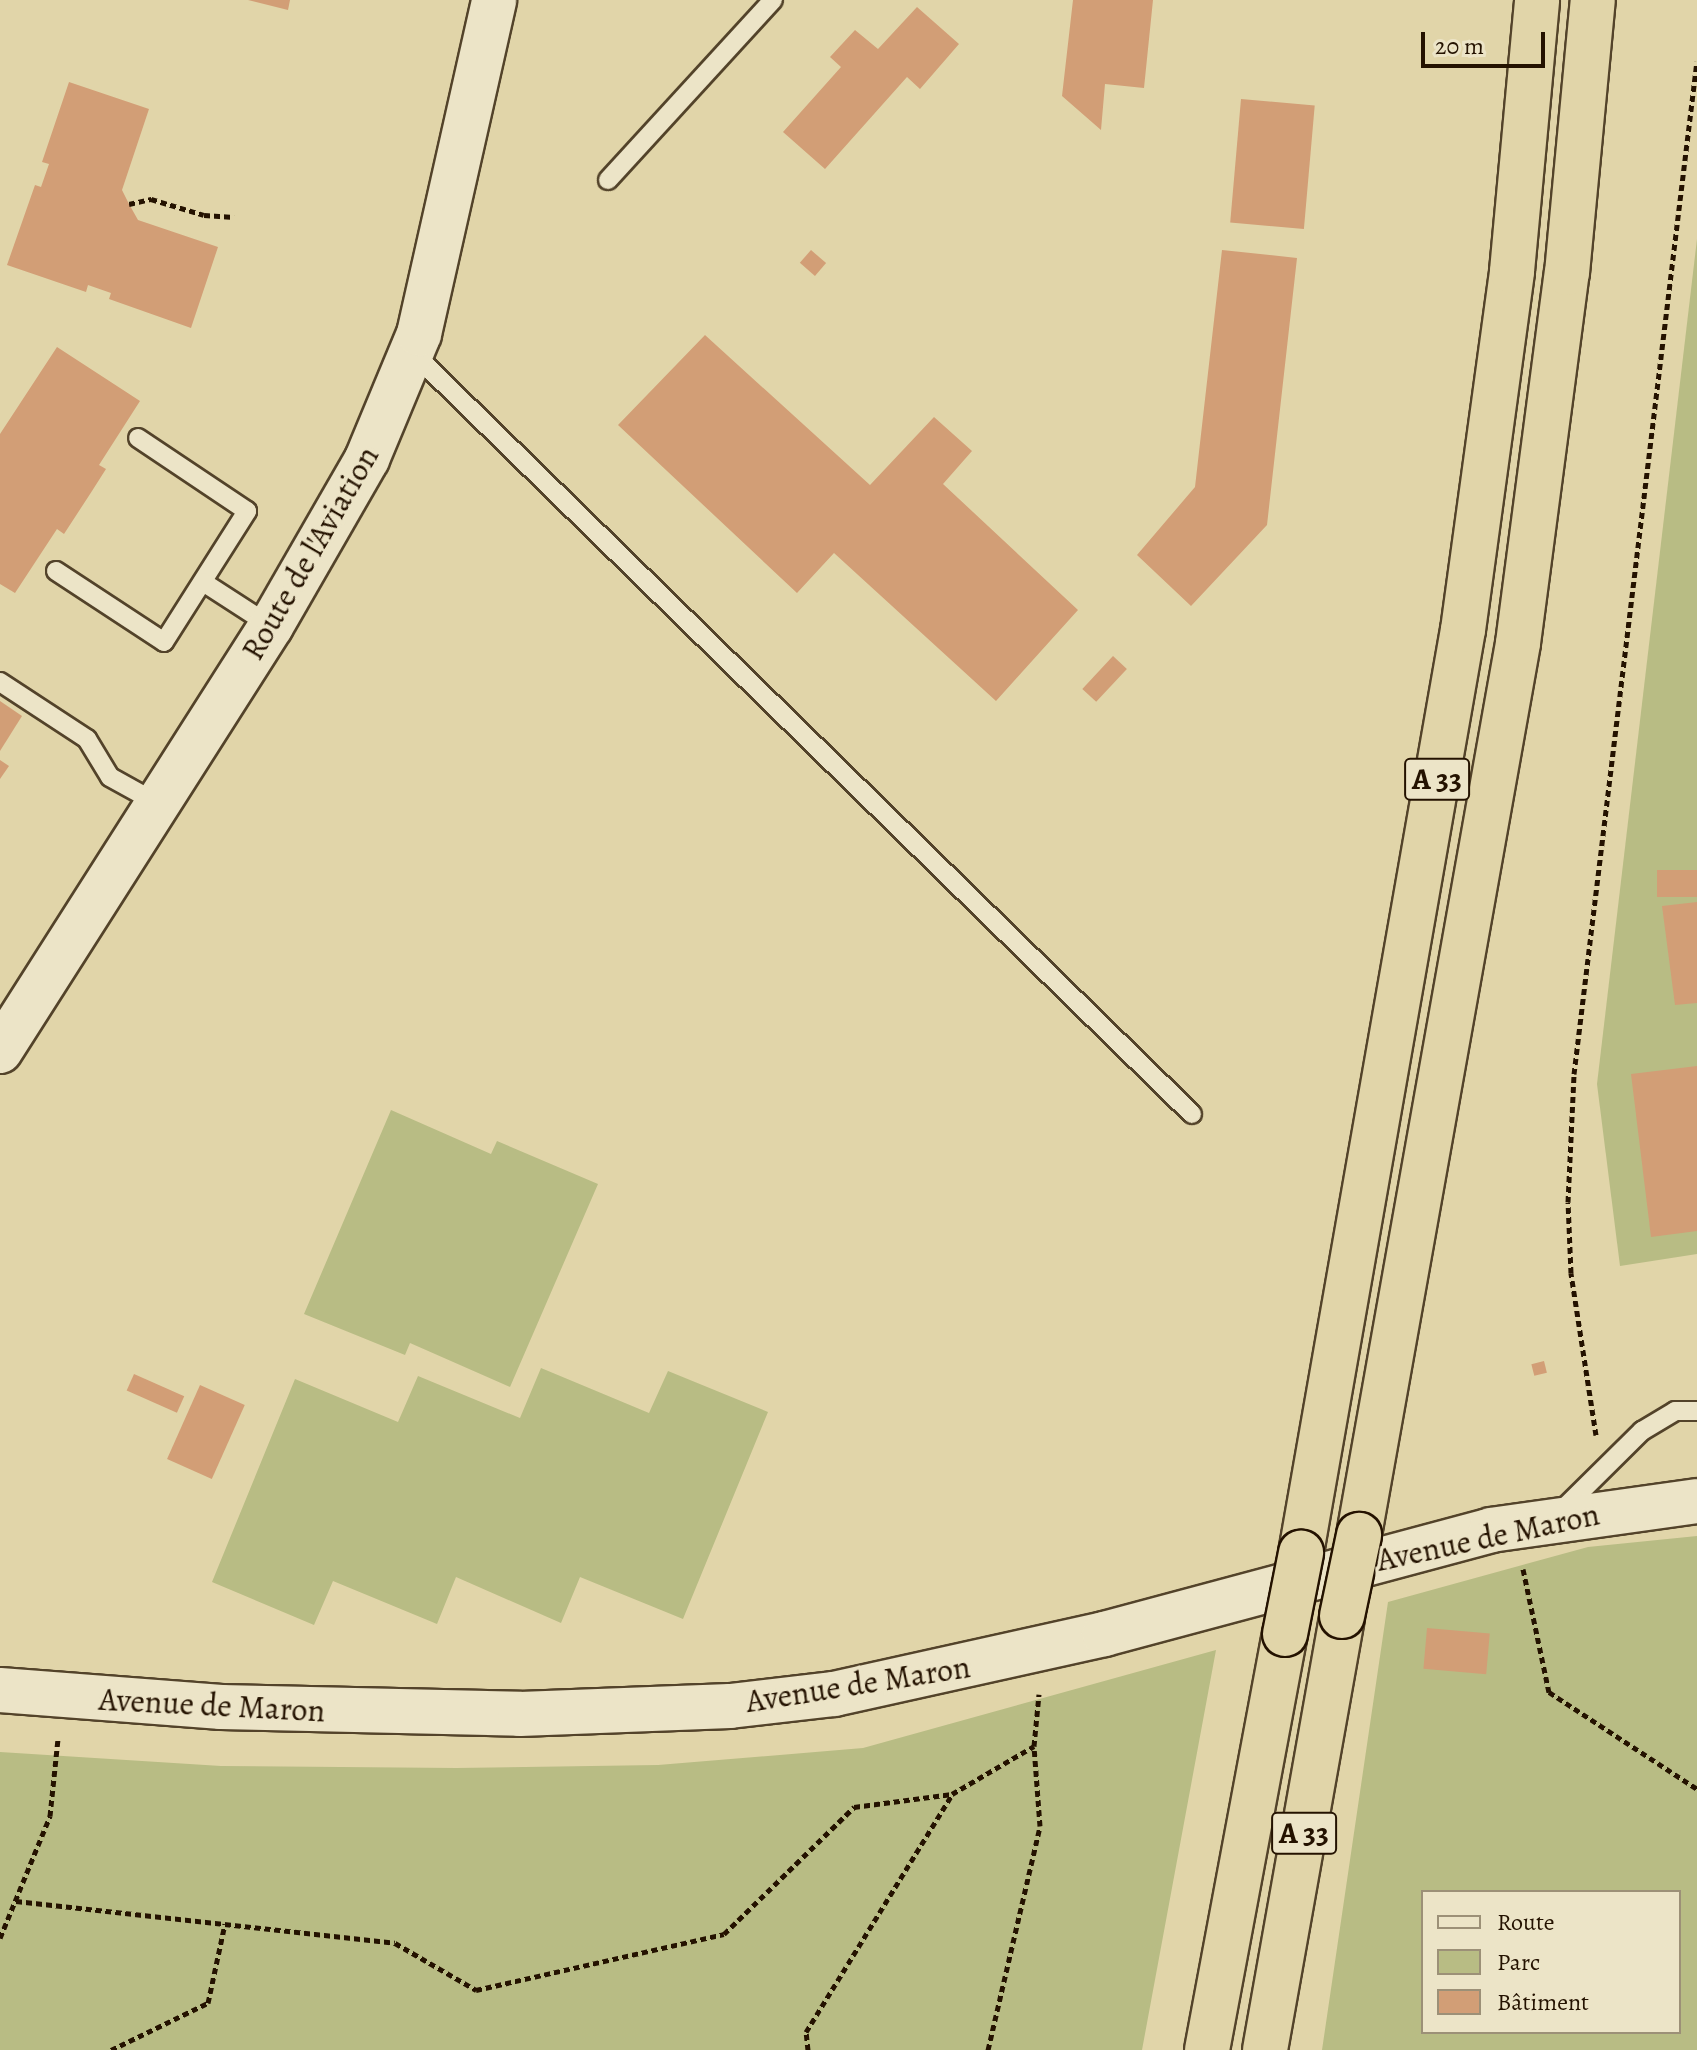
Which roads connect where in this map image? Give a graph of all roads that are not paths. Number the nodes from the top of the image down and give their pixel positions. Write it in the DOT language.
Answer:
graph roads {
  1 [pos="494,0"];
  2 [pos="773,0"];
  3 [pos="1537,0"];
  4 [pos="1593,0"];
  5 [pos="608,180"];
  6 [pos="412,352"];
  7 [pos="138,438"];
  8 [pos="56,571"];
  9 [pos="203,582"];
  10 [pos="271,626"];
  11 [pos="0,682"];
  12 [pos="159,804"];
  13 [pos="0,1051"];
  14 [pos="1192,1114"];
  15 [pos="1697,1411"];
  16 [pos="1697,1501"];
  17 [pos="1555,1517"];
  18 [pos="0,1690"];
  19 [pos="1207,2050"];
  20 [pos="1265,2050"];
  1 -- 6 [label="street, Route de l'Aviation"];
  2 -- 5 [label="lane"];
  3 -- 19 [label="highway, A 33, bridge"];
  4 -- 20 [label="highway, A 33, bridge"];
  6 -- 10 [label="street, Route de l'Aviation"];
  6 -- 14 [label="lane"];
  7 -- 9 [label="lane"];
  8 -- 9 [label="lane"];
  9 -- 10 [label="lane"];
  10 -- 12 [label="street, Route de l'Aviation"];
  11 -- 12 [label="lane"];
  12 -- 13 [label="street, Route de l'Aviation"];
  15 -- 17 [label="lane"];
  16 -- 17 [label="street, Avenue de Maron"];
  17 -- 18 [label="street, Avenue de Maron"];
}
